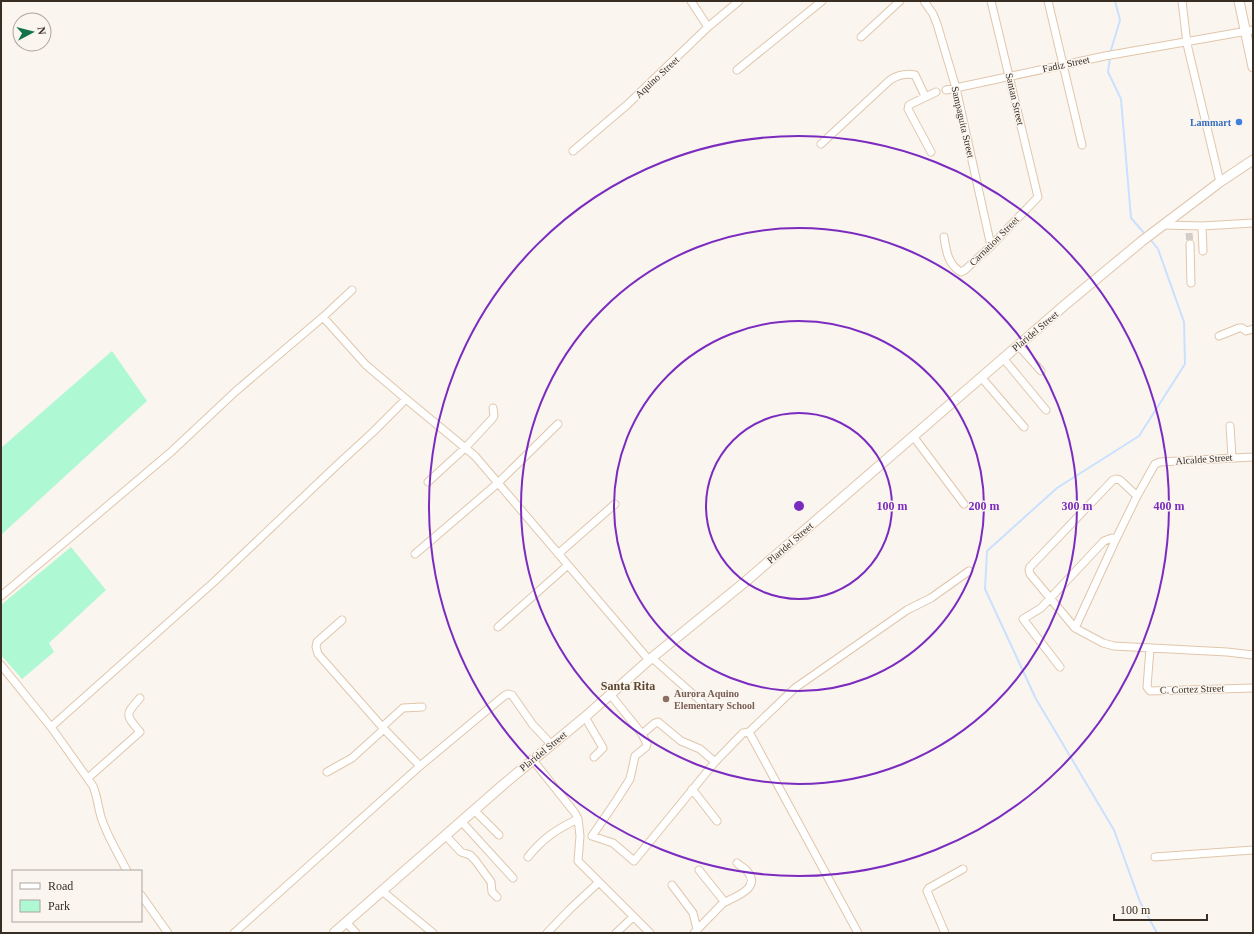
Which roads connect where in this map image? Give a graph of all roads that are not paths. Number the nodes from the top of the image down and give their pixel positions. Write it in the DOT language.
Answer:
graph roads {
  1 [pos="691,1"];
  2 [pos="739,1"];
  3 [pos="822,1"];
  4 [pos="900,1"];
  5 [pos="924,1"];
  6 [pos="991,1"];
  7 [pos="1048,1"];
  8 [pos="1182,1"];
  9 [pos="1239,1"];
  10 [pos="708,27"];
  11 [pos="1249,31"];
  12 [pos="861,37"];
  13 [pos="1186,41"];
  14 [pos="1063,65"];
  15 [pos="1253,67"];
  16 [pos="737,70"];
  17 [pos="1009,76"];
  18 [pos="956,88"];
  19 [pos="946,90"];
  20 [pos="936,92"];
  21 [pos="925,96"];
  22 [pos="821,144"];
  23 [pos="1082,145"];
  24 [pos="573,151"];
  25 [pos="931,152"];
  26 [pos="1253,160"];
  27 [pos="1220,182"];
  28 [pos="1038,197"];
  29 [pos="1253,223"];
  30 [pos="1164,225"];
  31 [pos="1202,226"];
  32 [pos="944,237"];
  33 [pos="1190,244"];
  34 [pos="991,246"];
  35 [pos="1203,251"];
  36 [pos="1191,283"];
  37 [pos="352,290"];
  38 [pos="323,317"];
  39 [pos="1253,329"];
  40 [pos="1219,336"];
  41 [pos="1018,345"];
  42 [pos="1003,358"];
  43 [pos="1041,371"];
  44 [pos="981,377"];
  45 [pos="406,400"];
  46 [pos="493,408"];
  47 [pos="1046,410"];
  48 [pos="558,424"];
  49 [pos="1230,426"];
  50 [pos="1024,427"];
  51 [pos="913,436"];
  52 [pos="465,448"];
  53 [pos="1253,457"];
  54 [pos="1232,458"];
  55 [pos="428,482"];
  56 [pos="498,483"];
  57 [pos="1137,496"];
  58 [pos="615,504"];
  59 [pos="964,504"];
  60 [pos="1116,539"];
  61 [pos="415,554"];
  62 [pos="558,554"];
  63 [pos="568,565"];
  64 [pos="970,571"];
  65 [pos="1,596"];
  66 [pos="1051,598"];
  67 [pos="342,620"];
  68 [pos="498,627"];
  69 [pos="1075,628"];
  70 [pos="1150,649"];
  71 [pos="1253,655"];
  72 [pos="652,658"];
  73 [pos="1,665"];
  74 [pos="1060,667"];
  75 [pos="1253,688"];
  76 [pos="610,694"];
  77 [pos="140,698"];
  78 [pos="703,703"];
  79 [pos="422,707"];
  80 [pos="585,717"];
  81 [pos="50,727"];
  82 [pos="383,728"];
  83 [pos="749,732"];
  84 [pos="642,734"];
  85 [pos="551,744"];
  86 [pos="594,757"];
  87 [pos="532,760"];
  88 [pos="715,762"];
  89 [pos="420,766"];
  90 [pos="327,772"];
  91 [pos="88,778"];
  92 [pos="692,789"];
  93 [pos="474,810"];
  94 [pos="578,819"];
  95 [pos="461,821"];
  96 [pos="717,821"];
  97 [pos="445,835"];
  98 [pos="499,835"];
  99 [pos="580,836"];
  100 [pos="592,836"];
  101 [pos="1253,850"];
  102 [pos="528,857"];
  103 [pos="1155,857"];
  104 [pos="737,863"];
  105 [pos="964,869"];
  106 [pos="127,870"];
  107 [pos="700,870"];
  108 [pos="513,878"];
  109 [pos="599,882"];
  110 [pos="672,885"];
  111 [pos="382,891"];
  112 [pos="142,896"];
  113 [pos="497,897"];
  114 [pos="723,903"];
  115 [pos="633,917"];
  116 [pos="346,922"];
  117 [pos="695,931"];
  118 [pos="335,932"];
  119 [pos="168,933"];
  120 [pos="234,933"];
  121 [pos="356,933"];
  122 [pos="433,933"];
  123 [pos="547,933"];
  124 [pos="616,933"];
  125 [pos="650,933"];
  126 [pos="858,933"];
  127 [pos="945,933"];
  1 -- 10 [label="street"];
  2 -- 10 [label="street, Aquino Street"];
  3 -- 16 [label="street"];
  4 -- 12 [label="street"];
  5 -- 18 [label="street, Sampaguita Street"];
  6 -- 17 [label="street, Santan Street"];
  7 -- 14 [label="street"];
  8 -- 13 [label="street"];
  9 -- 11 [label="street"];
  10 -- 24 [label="street, Aquino Street"];
  11 -- 13 [label="street, Fadiz Street"];
  11 -- 15 [label="street"];
  13 -- 14 [label="street, Fadiz Street"];
  13 -- 27 [label="street"];
  14 -- 17 [label="street, Fadiz Street"];
  14 -- 23 [label="street"];
  17 -- 18 [label="street, Fadiz Street"];
  17 -- 28 [label="street, Santan Street"];
  18 -- 19 [label="street, Fadiz Street"];
  18 -- 34 [label="street, Sampaguita Street"];
  20 -- 21 [label="street"];
  21 -- 22 [label="street"];
  21 -- 25 [label="street"];
  26 -- 27 [label="street, Plaridel Street"];
  27 -- 30 [label="street, Plaridel Street"];
  28 -- 34 [label="street, Carnation Street"];
  29 -- 31 [label="street"];
  30 -- 31 [label="street"];
  30 -- 41 [label="street, Plaridel Street"];
  31 -- 35 [label="street"];
  32 -- 34 [label="street, Carnation Street"];
  33 -- 36 [label="street"];
  37 -- 38 [label="street"];
  38 -- 45 [label="street"];
  38 -- 65 [label="street"];
  39 -- 40 [label="street"];
  41 -- 42 [label="street, Plaridel Street"];
  41 -- 43 [label="street"];
  42 -- 44 [label="street, Plaridel Street"];
  42 -- 47 [label="street"];
  44 -- 50 [label="street"];
  44 -- 51 [label="street, Plaridel Street"];
  45 -- 52 [label="street"];
  45 -- 81 [label="street"];
  46 -- 52 [label="street"];
  48 -- 56 [label="street"];
  49 -- 54 [label="street"];
  51 -- 59 [label="street"];
  51 -- 72 [label="street, Plaridel Street"];
  52 -- 55 [label="street"];
  52 -- 56 [label="street"];
  53 -- 54 [label="street, Alcalde Street"];
  54 -- 57 [label="street, Alcalde Street"];
  56 -- 61 [label="street"];
  56 -- 62 [label="street"];
  57 -- 60 [label="street"];
  57 -- 66 [label="street"];
  58 -- 62 [label="street"];
  60 -- 66 [label="street"];
  60 -- 69 [label="street"];
  62 -- 63 [label="street"];
  63 -- 68 [label="street"];
  63 -- 72 [label="street"];
  64 -- 83 [label="street"];
  66 -- 69 [label="street"];
  66 -- 74 [label="street"];
  67 -- 82 [label="street"];
  69 -- 70 [label="street"];
  70 -- 71 [label="street"];
  70 -- 75 [label="street, C. Cortez Street"];
  72 -- 76 [label="street, Plaridel Street"];
  72 -- 78 [label="street"];
  73 -- 81 [label="street"];
  76 -- 80 [label="street, Plaridel Street"];
  76 -- 84 [label="street"];
  77 -- 91 [label="street"];
  79 -- 82 [label="street"];
  80 -- 85 [label="street, Plaridel Street"];
  80 -- 86 [label="street"];
  81 -- 91 [label="street"];
  82 -- 89 [label="street"];
  82 -- 90 [label="street"];
  83 -- 88 [label="street"];
  83 -- 126 [label="street"];
  84 -- 88 [label="street"];
  84 -- 100 [label="street"];
  85 -- 87 [label="street, Plaridel Street"];
  85 -- 89 [label="street"];
  87 -- 93 [label="street, Plaridel Street"];
  87 -- 94 [label="street"];
  88 -- 92 [label="street"];
  89 -- 120 [label="street"];
  91 -- 106 [label="street"];
  92 -- 96 [label="street"];
  92 -- 100 [label="street"];
  93 -- 95 [label="street, Plaridel Street"];
  93 -- 98 [label="street"];
  94 -- 99 [label="street"];
  94 -- 102 [label="street"];
  95 -- 97 [label="street, Plaridel Street"];
  95 -- 108 [label="street"];
  97 -- 111 [label="street, Plaridel Street"];
  97 -- 113 [label="street"];
  99 -- 100 [label="street"];
  99 -- 109 [label="street"];
  101 -- 103 [label="street"];
  104 -- 114 [label="street"];
  105 -- 127 [label="street"];
  107 -- 114 [label="street"];
  109 -- 115 [label="street"];
  109 -- 123 [label="street"];
  110 -- 117 [label="street"];
  111 -- 116 [label="street, Plaridel Street"];
  111 -- 122 [label="street"];
  112 -- 119 [label="street"];
  114 -- 117 [label="street"];
  115 -- 124 [label="street"];
  115 -- 125 [label="street"];
  116 -- 118 [label="street, Plaridel Street"];
  116 -- 121 [label="street"];
}
